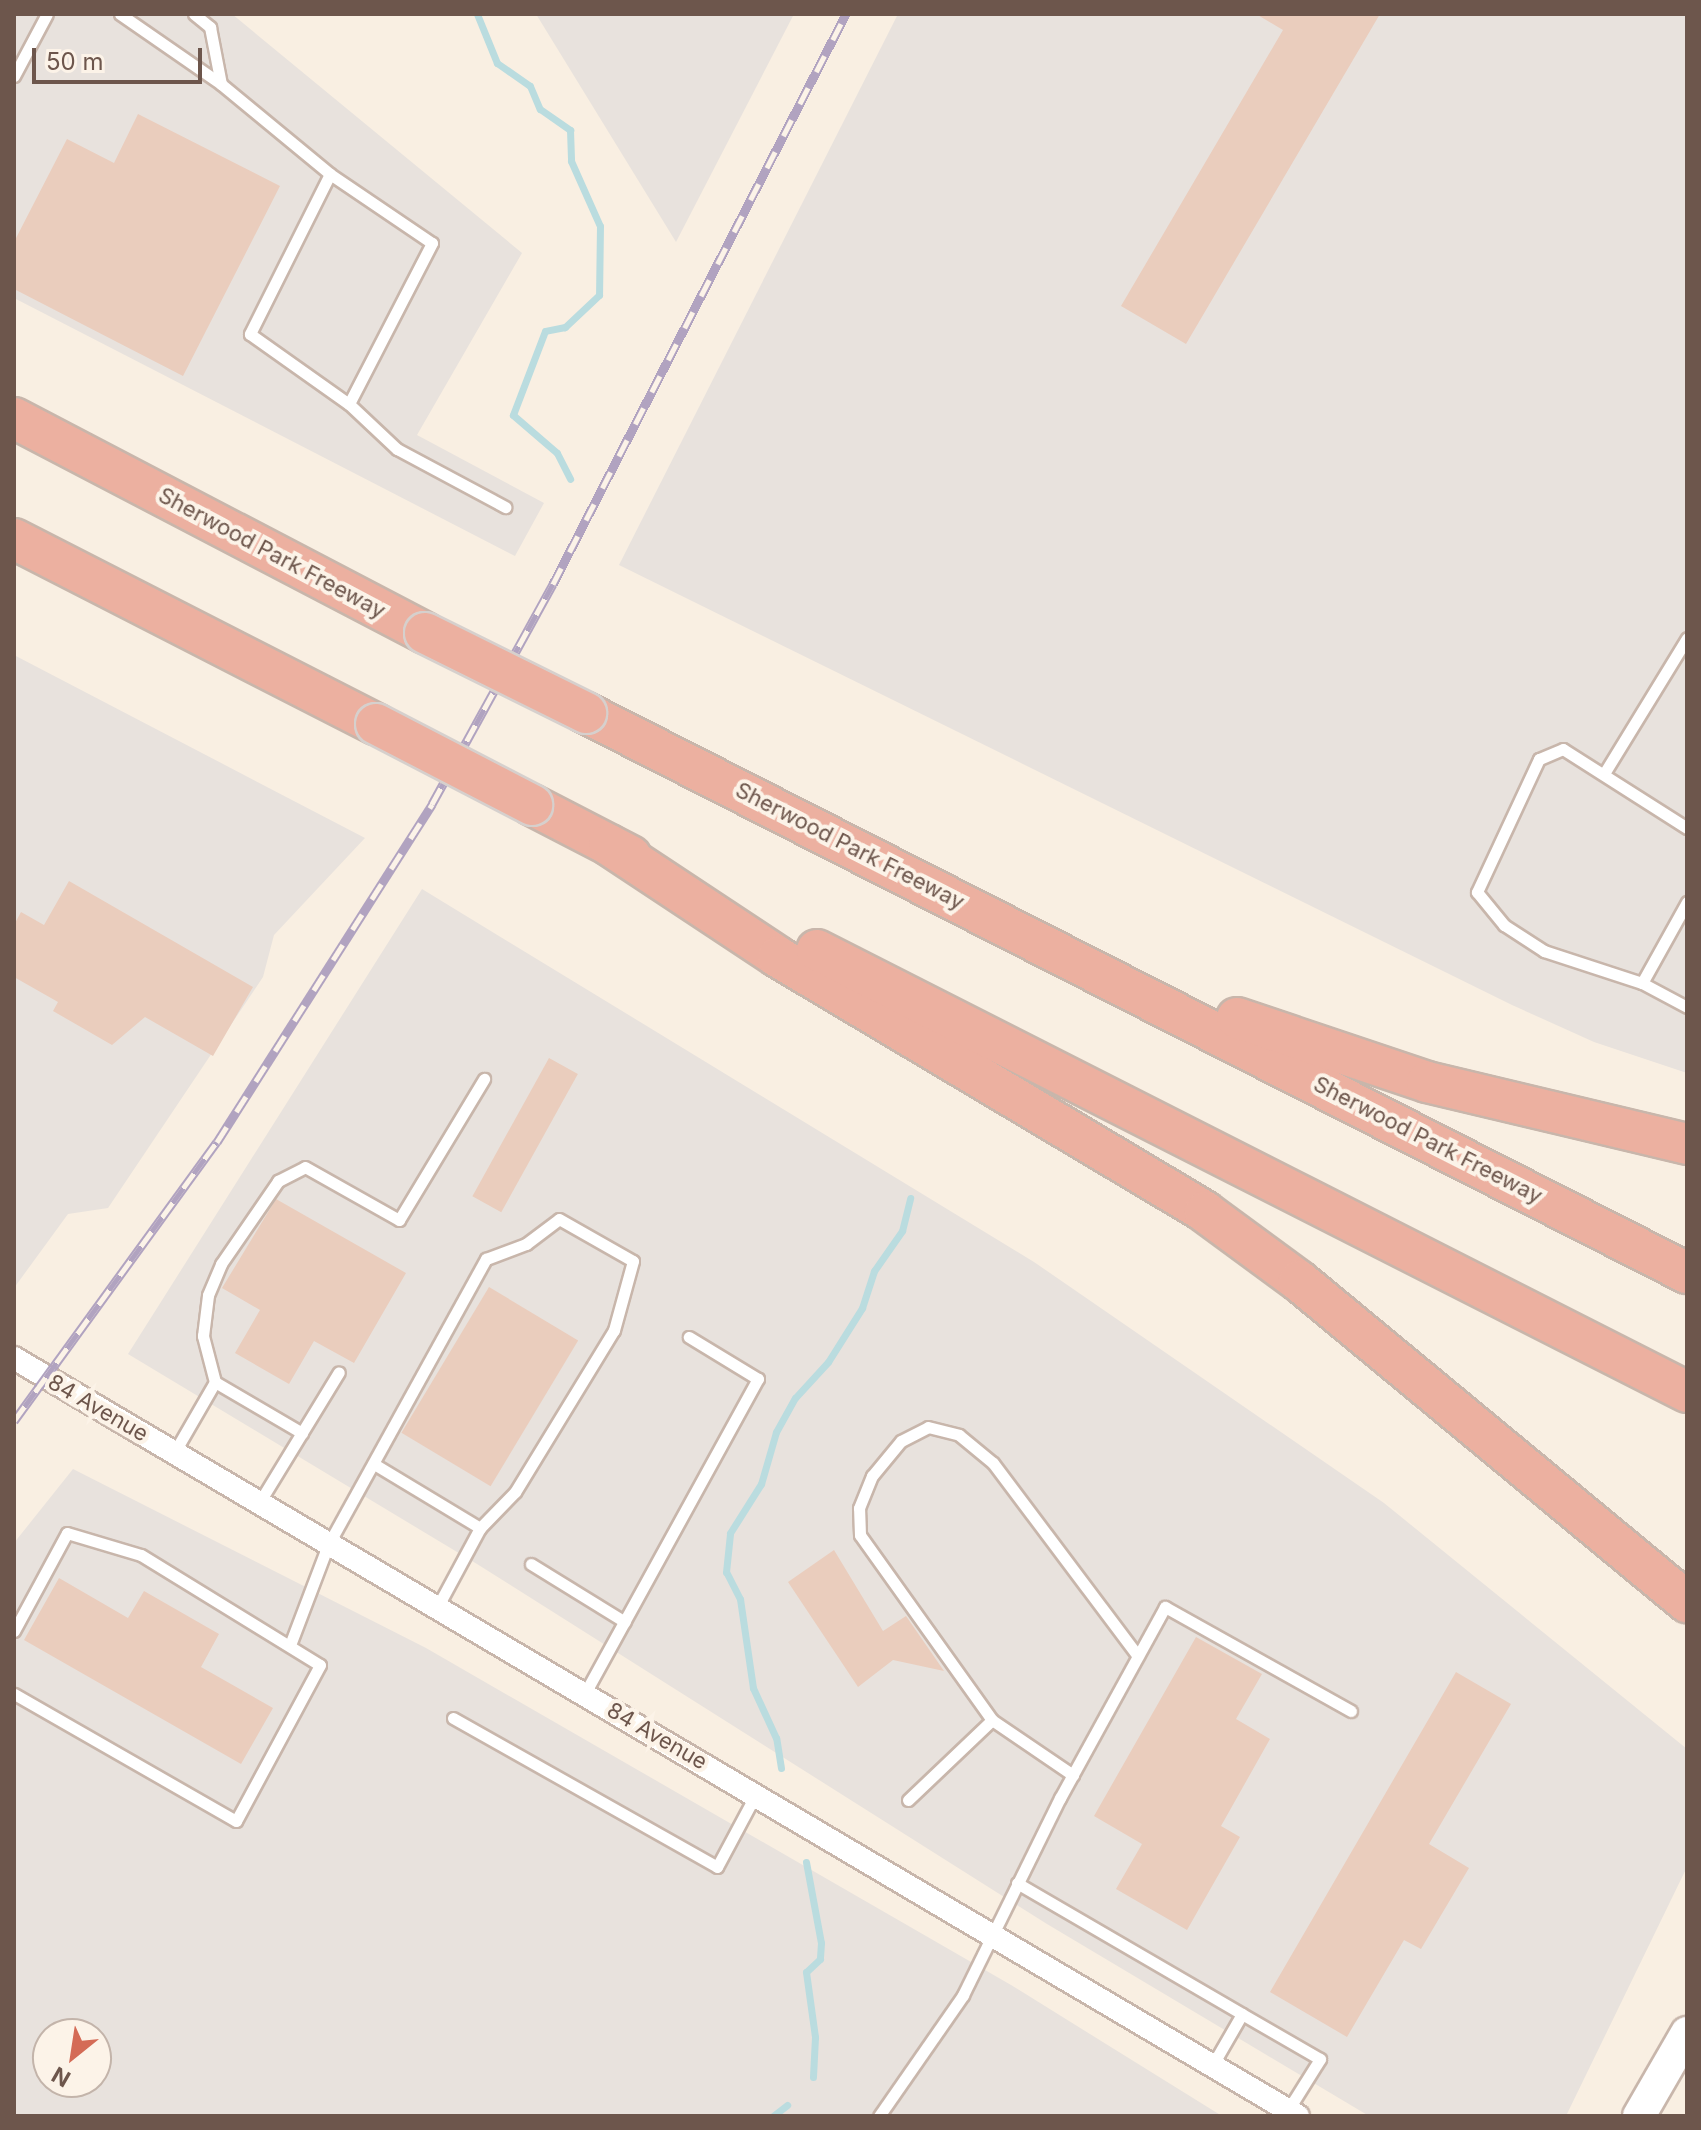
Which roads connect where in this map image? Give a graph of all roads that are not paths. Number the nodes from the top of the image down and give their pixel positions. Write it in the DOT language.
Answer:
graph roads {
  1 [pos="47,14"];
  2 [pos="120,14"];
  3 [pos="194,14"];
  4 [pos="14,76"];
  5 [pos="221,84"];
  6 [pos="330,174"];
  7 [pos="349,404"];
  8 [pos="14,418"];
  9 [pos="505,507"];
  10 [pos="14,539"];
  11 [pos="1687,638"];
  12 [pos="1605,772"];
  13 [pos="1687,828"];
  14 [pos="609,845"];
  15 [pos="1687,902"];
  16 [pos="1063,952"];
  17 [pos="1642,983"];
  18 [pos="1687,1007"];
  19 [pos="484,1079"];
  20 [pos="1687,1144"];
  21 [pos="1687,1273"];
  22 [pos="689,1337"];
  23 [pos="14,1358"];
  24 [pos="339,1372"];
  25 [pos="215,1382"];
  26 [pos="1687,1392"];
  27 [pos="302,1433"];
  28 [pos="174,1453"];
  29 [pos="374,1464"];
  30 [pos="259,1503"];
  31 [pos="480,1528"];
  32 [pos="328,1545"];
  33 [pos="531,1564"];
  34 [pos="1687,1602"];
  35 [pos="437,1608"];
  36 [pos="625,1622"];
  37 [pos="14,1631"];
  38 [pos="290,1645"];
  39 [pos="1138,1656"];
  40 [pos="14,1694"];
  41 [pos="584,1695"];
  42 [pos="1351,1711"];
  43 [pos="453,1718"];
  44 [pos="992,1720"];
  45 [pos="1073,1775"];
  46 [pos="756,1793"];
  47 [pos="908,1800"];
  48 [pos="1017,1883"];
  49 [pos="996,1935"];
  50 [pos="1242,2014"];
  51 [pos="1687,2033"];
  52 [pos="1212,2067"];
  53 [pos="1293,2113"];
  54 [pos="1639,2113"];
  55 [pos="879,2116"];
  1 -- 4 [label="lane"];
  2 -- 5 [label="lane"];
  3 -- 5 [label="lane"];
  5 -- 6 [label="lane"];
  6 -- 7 [label="lane"];
  6 -- 7 [label="lane"];
  7 -- 9 [label="lane"];
  8 -- 16 [label="highway, Sherwood Park Freeway, bridge"];
  10 -- 14 [label="highway, bridge"];
  11 -- 12 [label="lane"];
  12 -- 13 [label="lane"];
  12 -- 17 [label="lane"];
  14 -- 26 [label="highway"];
  14 -- 34 [label="highway"];
  15 -- 17 [label="lane"];
  16 -- 20 [label="highway"];
  16 -- 21 [label="highway, Sherwood Park Freeway"];
  17 -- 18 [label="lane"];
  19 -- 25 [label="lane"];
  22 -- 36 [label="lane"];
  23 -- 28 [label="street, 84 Avenue"];
  24 -- 27 [label="lane"];
  25 -- 27 [label="lane"];
  25 -- 28 [label="lane"];
  27 -- 30 [label="lane"];
  28 -- 30 [label="street, 84 Avenue"];
  29 -- 31 [label="lane"];
  29 -- 31 [label="lane"];
  29 -- 32 [label="lane"];
  30 -- 32 [label="street, 84 Avenue"];
  31 -- 35 [label="lane"];
  32 -- 35 [label="street, 84 Avenue"];
  32 -- 38 [label="lane"];
  33 -- 36 [label="lane"];
  35 -- 41 [label="street, 84 Avenue"];
  36 -- 41 [label="lane"];
  37 -- 38 [label="lane"];
  38 -- 40 [label="lane"];
  39 -- 42 [label="lane"];
  39 -- 44 [label="lane"];
  39 -- 45 [label="lane"];
  41 -- 46 [label="street, 84 Avenue"];
  43 -- 46 [label="lane"];
  44 -- 45 [label="lane"];
  44 -- 47 [label="lane"];
  45 -- 48 [label="lane"];
  46 -- 49 [label="street, 84 Avenue"];
  48 -- 49 [label="lane"];
  48 -- 50 [label="lane"];
  49 -- 52 [label="street, 84 Avenue"];
  49 -- 55 [label="lane"];
  50 -- 52 [label="lane"];
  50 -- 53 [label="lane"];
  51 -- 54 [label="main road"];
  52 -- 53 [label="street, 84 Avenue"];
}
